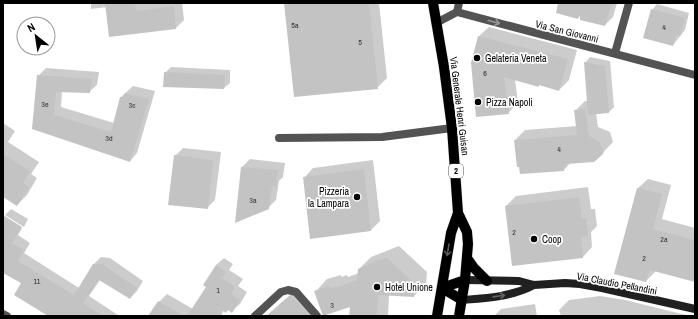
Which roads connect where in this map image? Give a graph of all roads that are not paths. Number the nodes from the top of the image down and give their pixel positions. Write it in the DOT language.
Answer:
graph roads {
  1 [pos="433,3"];
  2 [pos="459,3"];
  3 [pos="629,3"];
  4 [pos="457,12"];
  5 [pos="436,22"];
  6 [pos="615,53"];
  7 [pos="695,75"];
  8 [pos="452,128"];
  9 [pos="280,138"];
  10 [pos="458,213"];
  11 [pos="467,258"];
  12 [pos="465,280"];
  13 [pos="487,281"];
  14 [pos="534,285"];
  15 [pos="442,288"];
  16 [pos="462,300"];
  17 [pos="695,309"];
  18 [pos="3,314"];
  19 [pos="7,316"];
  20 [pos="255,316"];
  21 [pos="317,316"];
  22 [pos="437,316"];
  23 [pos="459,316"];
  1 -- 5 [label="main road, Via Generale Henri Guisan / 2"];
  2 -- 4 [label="street"];
  3 -- 6 [label="street"];
  4 -- 5 [label="street"];
  4 -- 6 [label="street, Via San Giovanni, one-way"];
  5 -- 8 [label="main road, Via Generale Henri Guisan / 2"];
  6 -- 7 [label="street, Via San Giovanni"];
  8 -- 9 [label="street"];
  8 -- 10 [label="main road, Via Generale Henri Guisan / 2"];
  10 -- 11 [label="main road, Via Generale Henri Guisan / 2"];
  10 -- 15 [label="main road, Via Generale Henri Guisan / 2, one-way"];
  11 -- 12 [label="main road, Via Generale Henri Guisan / 2"];
  11 -- 13 [label="main road"];
  12 -- 13 [label="street, Via Claudio Pellandini"];
  12 -- 15 [label="main road"];
  12 -- 16 [label="main road, Via Generale Henri Guisan / 2"];
  13 -- 14 [label="street, Via Claudio Pellandini"];
  16 -- 14 [label="street, Via Claudio Pellandini, one-way"];
  14 -- 17 [label="street, Via Claudio Pellandini"];
  15 -- 16 [label="main road"];
  15 -- 22 [label="main road, 2"];
  16 -- 23 [label="main road, 2"];
  18 -- 19 [label="street"];
  20 -- 21 [label="street"];
}
